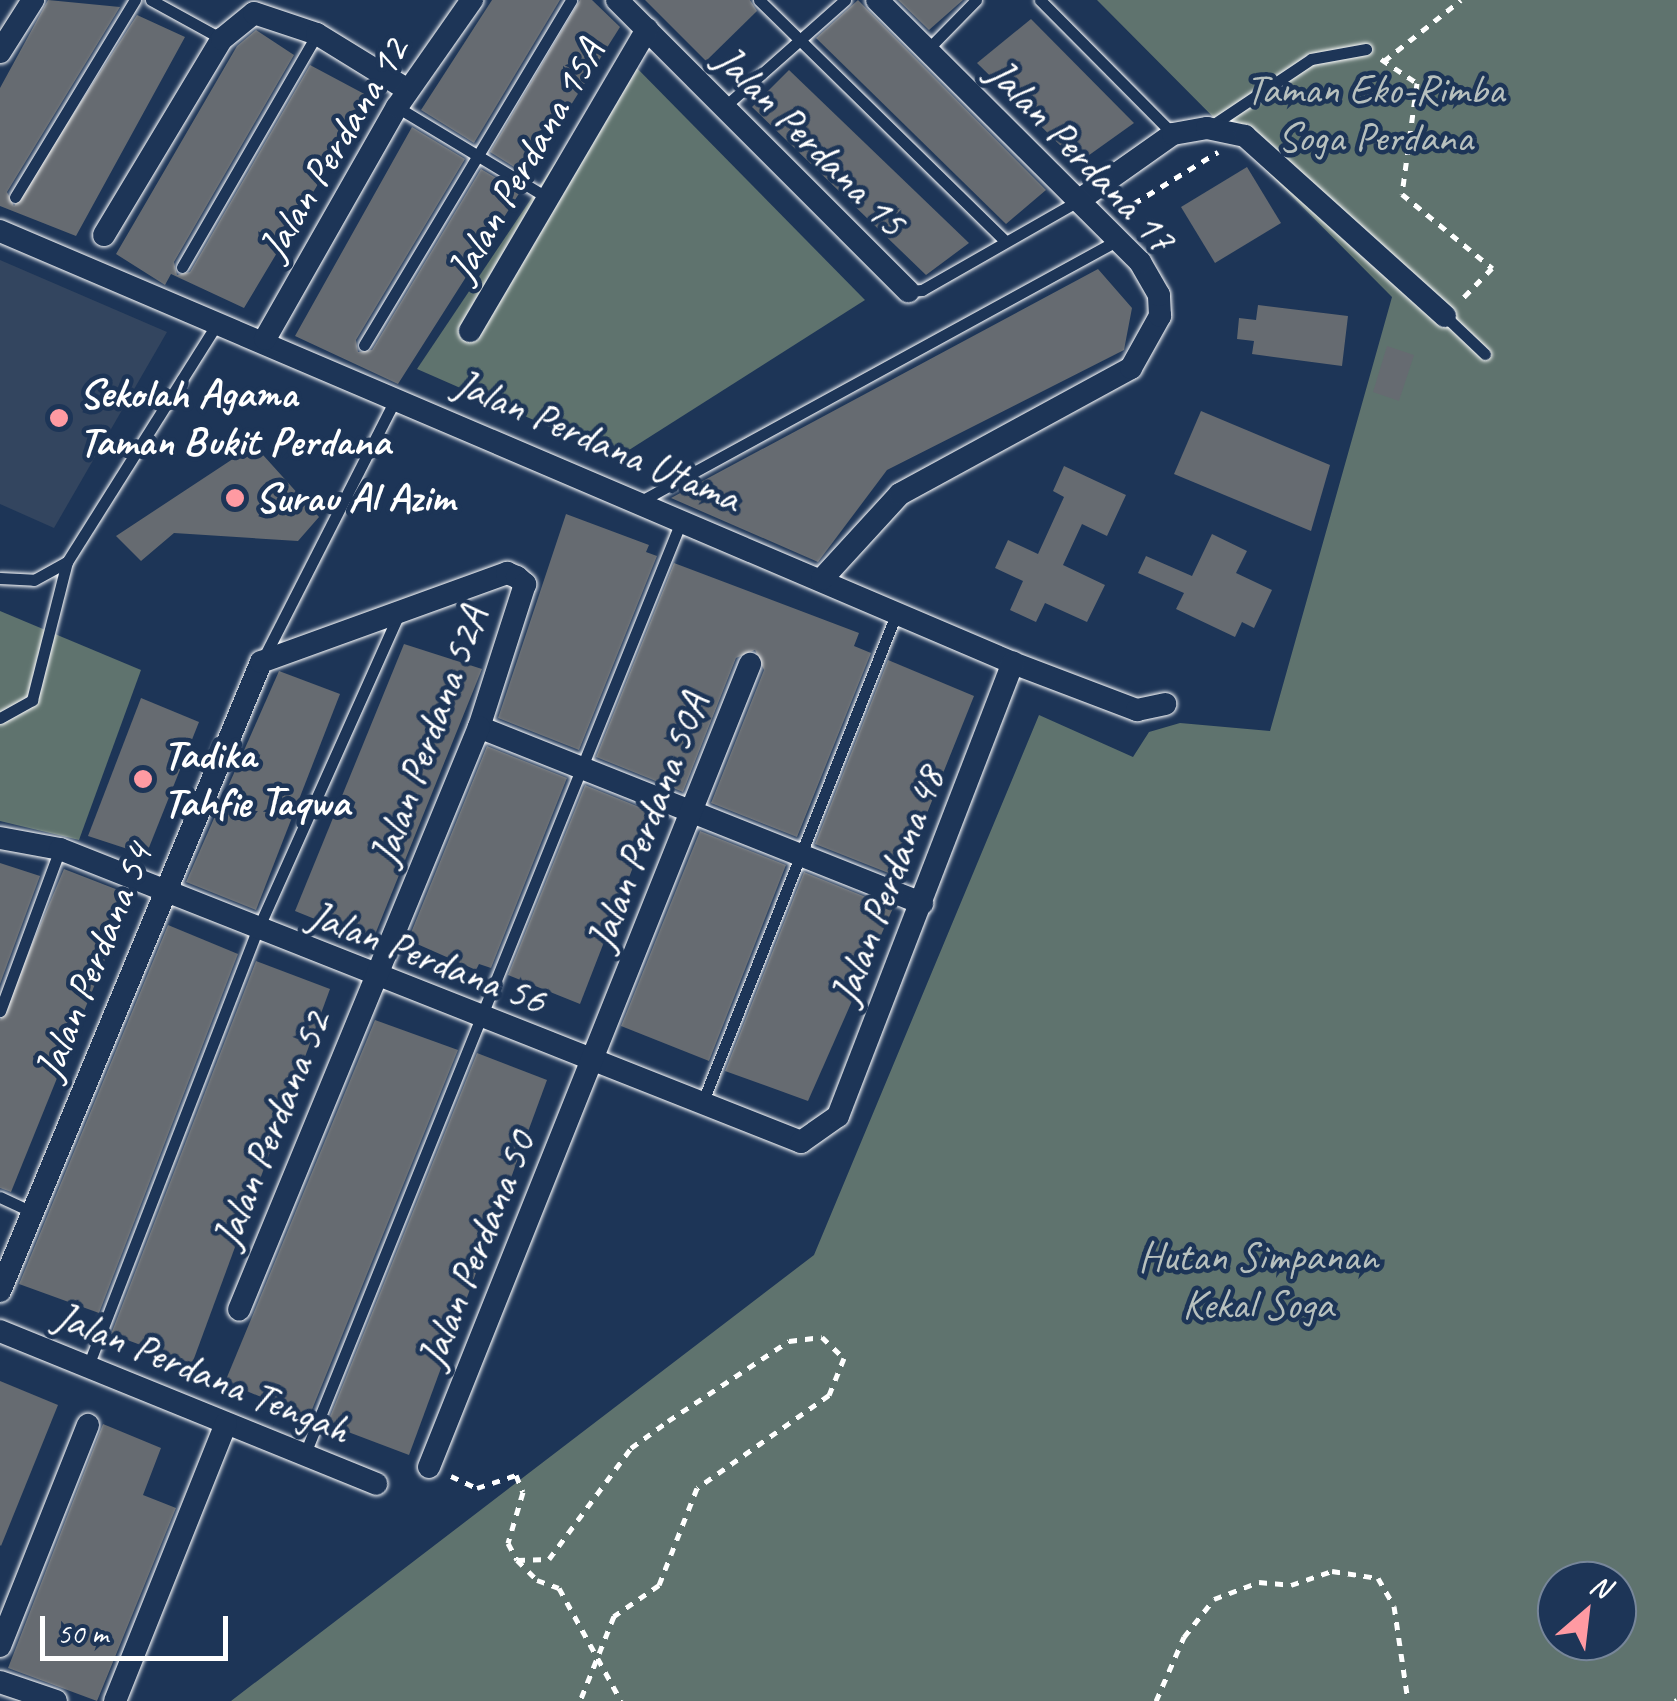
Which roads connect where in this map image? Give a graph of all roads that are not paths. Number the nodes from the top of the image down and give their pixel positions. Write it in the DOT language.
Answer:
graph roads {
  1 [pos="33,0"];
  2 [pos="135,0"];
  3 [pos="151,0"];
  4 [pos="472,0"];
  5 [pos="571,0"];
  6 [pos="617,0"];
  7 [pos="759,0"];
  8 [pos="846,0"];
  9 [pos="876,0"];
  10 [pos="976,0"];
  11 [pos="1040,0"];
  12 [pos="647,29"];
  13 [pos="317,34"];
  14 [pos="798,38"];
  15 [pos="222,39"];
  16 [pos="1366,49"];
  17 [pos="1,50"];
  18 [pos="926,50"];
  19 [pos="402,99"];
  20 [pos="723,108"];
  21 [pos="1208,128"];
  22 [pos="1172,134"];
  23 [pos="476,150"];
  24 [pos="15,197"];
  25 [pos="546,197"];
  26 [pos="1078,200"];
  27 [pos="104,235"];
  28 [pos="2,238"];
  29 [pos="1003,239"];
  30 [pos="1118,240"];
  31 [pos="182,267"];
  32 [pos="908,290"];
  33 [pos="1445,316"];
  34 [pos="220,321"];
  35 [pos="470,331"];
  36 [pos="265,339"];
  37 [pos="364,345"];
  38 [pos="1484,354"];
  39 [pos="397,396"];
  40 [pos="640,501"];
  41 [pos="682,518"];
  42 [pos="67,562"];
  43 [pos="0,578"];
  44 [pos="822,579"];
  45 [pos="401,609"];
  46 [pos="897,612"];
  47 [pos="262,662"];
  48 [pos="1013,663"];
  49 [pos="750,664"];
  50 [pos="1165,704"];
  51 [pos="0,718"];
  52 [pos="479,727"];
  53 [pos="582,767"];
  54 [pos="692,812"];
  55 [pos="0,838"];
  56 [pos="60,849"];
  57 [pos="802,854"];
  58 [pos="162,890"];
  59 [pos="922,904"];
  60 [pos="258,931"];
  61 [pos="375,979"];
  62 [pos="0,1011"];
  63 [pos="479,1020"];
  64 [pos="594,1062"];
  65 [pos="701,1106"];
  66 [pos="826,1132"];
  67 [pos="0,1197"];
  68 [pos="34,1212"];
  69 [pos="0,1291"];
  70 [pos="238,1310"];
  71 [pos="2,1338"];
  72 [pos="88,1366"];
  73 [pos="226,1423"];
  74 [pos="88,1425"];
  75 [pos="304,1456"];
  76 [pos="428,1466"];
  77 [pos="376,1484"];
  78 [pos="0,1646"];
  79 [pos="0,1682"];
  80 [pos="56,1701"];
  81 [pos="116,1701"];
  1 -- 17 [label="street"];
  2 -- 24 [label="lane"];
  3 -- 15 [label="lane"];
  4 -- 19 [label="street, Jalan Perdana 12"];
  5 -- 23 [label="lane"];
  6 -- 12 [label="street, Jalan Perdana 15"];
  7 -- 14 [label="lane"];
  8 -- 14 [label="lane"];
  9 -- 18 [label="street, Jalan Perdana 17"];
  10 -- 18 [label="lane"];
  11 -- 22 [label="lane"];
  12 -- 20 [label="street, Jalan Perdana 15"];
  12 -- 25 [label="street, Jalan Perdana 15A"];
  13 -- 15 [label="street"];
  13 -- 19 [label="street"];
  13 -- 31 [label="lane"];
  14 -- 20 [label="lane"];
  14 -- 29 [label="lane"];
  15 -- 27 [label="street"];
  16 -- 21 [label="lane"];
  18 -- 26 [label="street, Jalan Perdana 17"];
  19 -- 23 [label="lane"];
  19 -- 36 [label="street, Jalan Perdana 12"];
  20 -- 32 [label="street, Jalan Perdana 15"];
  21 -- 22 [label="street"];
  21 -- 33 [label="street"];
  22 -- 26 [label="street"];
  23 -- 25 [label="lane"];
  23 -- 37 [label="lane"];
  25 -- 35 [label="street, Jalan Perdana 15A"];
  26 -- 29 [label="lane"];
  26 -- 30 [label="street, Jalan Perdana 17"];
  28 -- 34 [label="street, Jalan Perdana Utama"];
  29 -- 32 [label="lane"];
  30 -- 40 [label="lane"];
  30 -- 44 [label="street, Jalan Perdana 17"];
  33 -- 38 [label="lane"];
  34 -- 36 [label="street, Jalan Perdana Utama"];
  34 -- 42 [label="lane"];
  36 -- 39 [label="street, Jalan Perdana Utama"];
  39 -- 40 [label="street, Jalan Perdana Utama"];
  39 -- 47 [label="lane"];
  40 -- 41 [label="street, Jalan Perdana Utama"];
  41 -- 44 [label="street, Jalan Perdana Utama"];
  41 -- 53 [label="lane"];
  42 -- 43 [label="lane"];
  42 -- 51 [label="lane"];
  44 -- 46 [label="street, Jalan Perdana Utama"];
  45 -- 47 [label="street"];
  45 -- 52 [label="street, Jalan Perdana 52A"];
  45 -- 60 [label="lane"];
  46 -- 48 [label="street, Jalan Perdana Utama"];
  46 -- 57 [label="lane"];
  47 -- 58 [label="street, Jalan Perdana 54"];
  48 -- 50 [label="street, Jalan Perdana Utama"];
  48 -- 59 [label="street, Jalan Perdana 48"];
  49 -- 54 [label="street, Jalan Perdana 50A"];
  52 -- 53 [label="street"];
  52 -- 61 [label="street, Jalan Perdana 52A"];
  53 -- 54 [label="street"];
  53 -- 63 [label="lane"];
  54 -- 57 [label="street"];
  54 -- 64 [label="street, Jalan Perdana 50A"];
  55 -- 56 [label="street, Jalan Perdana 56"];
  56 -- 58 [label="street, Jalan Perdana 56"];
  56 -- 62 [label="lane"];
  57 -- 59 [label="street"];
  57 -- 65 [label="lane"];
  58 -- 60 [label="street, Jalan Perdana 56"];
  58 -- 68 [label="street, Jalan Perdana 54"];
  59 -- 66 [label="street, Jalan Perdana 48"];
  60 -- 61 [label="street, Jalan Perdana 56"];
  60 -- 72 [label="lane"];
  61 -- 63 [label="street, Jalan Perdana 56"];
  61 -- 70 [label="street, Jalan Perdana 52"];
  63 -- 64 [label="street, Jalan Perdana 56"];
  63 -- 75 [label="lane"];
  64 -- 65 [label="street, Jalan Perdana 56"];
  64 -- 76 [label="street, Jalan Perdana 50"];
  65 -- 66 [label="street, Jalan Perdana 56"];
  67 -- 68 [label="lane"];
  68 -- 69 [label="street, Jalan Perdana 54"];
  71 -- 72 [label="street, Jalan Perdana Tengah"];
  72 -- 73 [label="street, Jalan Perdana Tengah"];
  73 -- 75 [label="street, Jalan Perdana Tengah"];
  73 -- 81 [label="street"];
  74 -- 78 [label="street"];
  75 -- 77 [label="street, Jalan Perdana Tengah"];
  79 -- 80 [label="street"];
}
